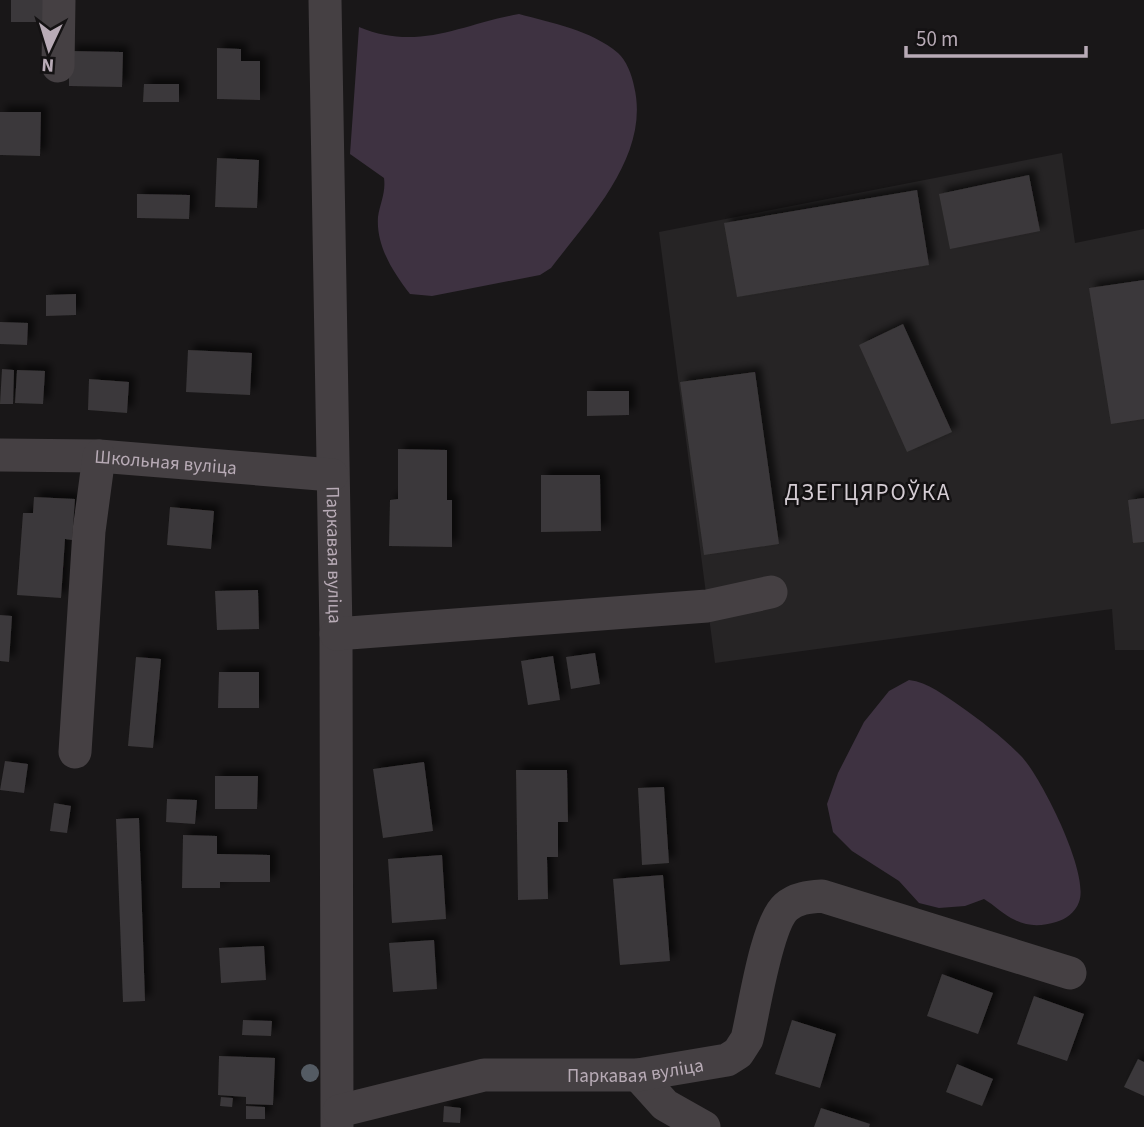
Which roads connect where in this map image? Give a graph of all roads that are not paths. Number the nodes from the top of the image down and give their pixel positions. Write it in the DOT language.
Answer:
graph roads {
  1 [pos="59,0"];
  2 [pos="325,0"];
  3 [pos="58,66"];
  4 [pos="0,455"];
  5 [pos="99,456"];
  6 [pos="332,475"];
  7 [pos="771,592"];
  8 [pos="336,634"];
  9 [pos="75,752"];
  10 [pos="1070,973"];
  11 [pos="638,1075"];
  12 [pos="338,1119"];
  13 [pos="704,1127"];
  1 -- 3 [label="street"];
  2 -- 6 [label="street, Паркавая вуліца"];
  4 -- 5 [label="street, Школьная вуліца"];
  5 -- 6 [label="street, Школьная вуліца"];
  5 -- 9 [label="street"];
  6 -- 8 [label="street, Паркавая вуліца"];
  7 -- 8 [label="street"];
  8 -- 12 [label="street, Паркавая вуліца"];
  10 -- 11 [label="street, Паркавая вуліца"];
  11 -- 12 [label="street, Паркавая вуліца"];
  11 -- 13 [label="street"];
}
